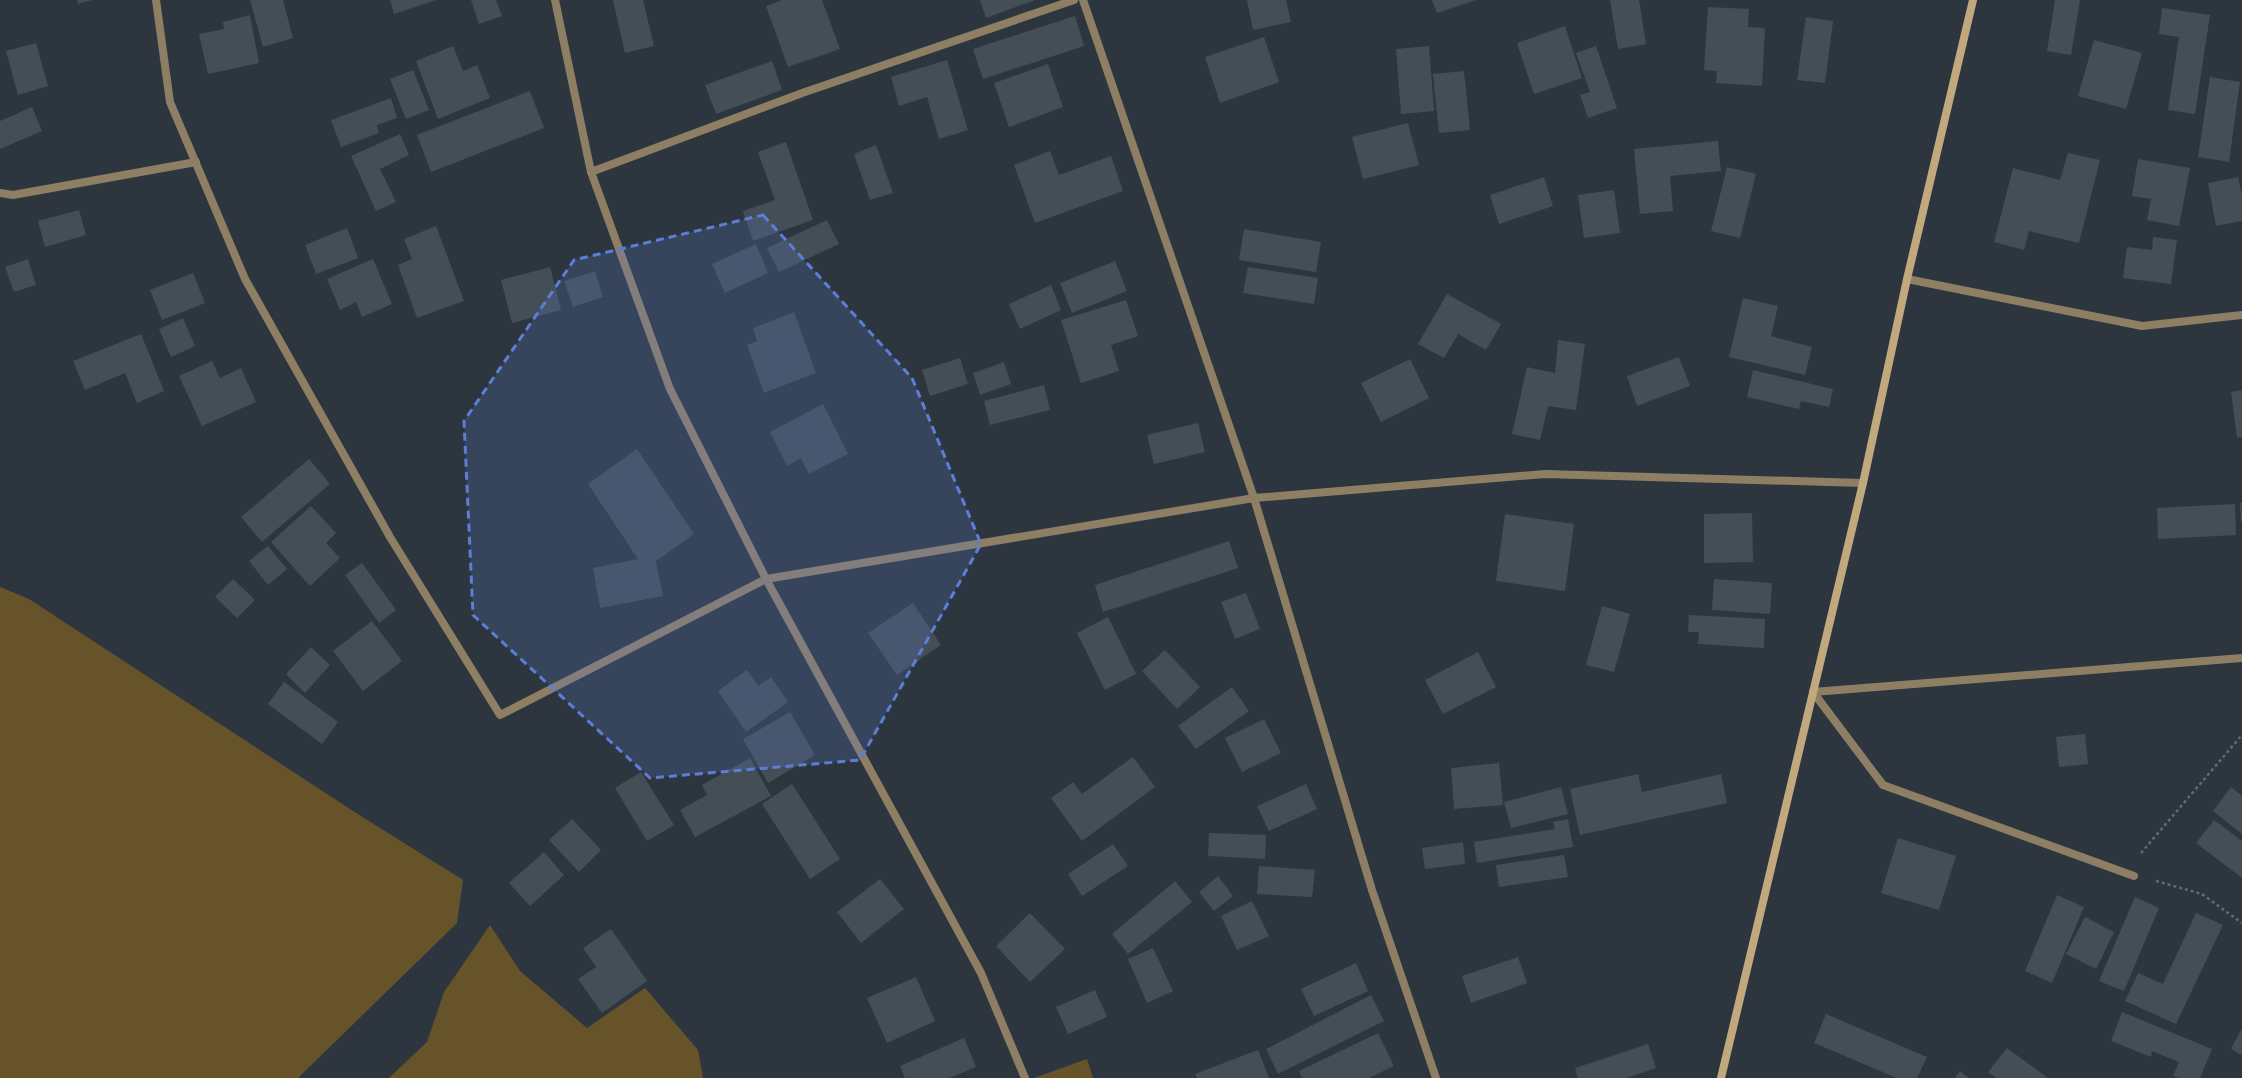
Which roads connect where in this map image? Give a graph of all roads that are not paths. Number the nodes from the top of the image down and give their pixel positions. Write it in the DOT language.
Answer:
graph roads {
  1 [pos="156,0"];
  2 [pos="555,0"];
  3 [pos="1074,0"];
  4 [pos="1082,0"];
  5 [pos="1973,0"];
  6 [pos="196,162"];
  7 [pos="591,172"];
  8 [pos="0,193"];
  9 [pos="1907,279"];
  10 [pos="2242,315"];
  11 [pos="1863,483"];
  12 [pos="1254,498"];
  13 [pos="766,579"];
  14 [pos="2242,658"];
  15 [pos="1813,692"];
  16 [pos="2134,876"];
  17 [pos="1025,1078"];
  18 [pos="1436,1078"];
  19 [pos="1722,1078"];
  1 -- 6 [label="street"];
  2 -- 7 [label="street"];
  3 -- 7 [label="street"];
  4 -- 12 [label="street"];
  5 -- 9 [label="street"];
  6 -- 8 [label="street"];
  6 -- 13 [label="street"];
  7 -- 13 [label="street"];
  9 -- 10 [label="street"];
  9 -- 11 [label="street"];
  11 -- 12 [label="street"];
  11 -- 15 [label="street"];
  12 -- 13 [label="street"];
  12 -- 18 [label="street"];
  13 -- 17 [label="street"];
  14 -- 15 [label="street"];
  15 -- 16 [label="street"];
  15 -- 19 [label="street"];
}
